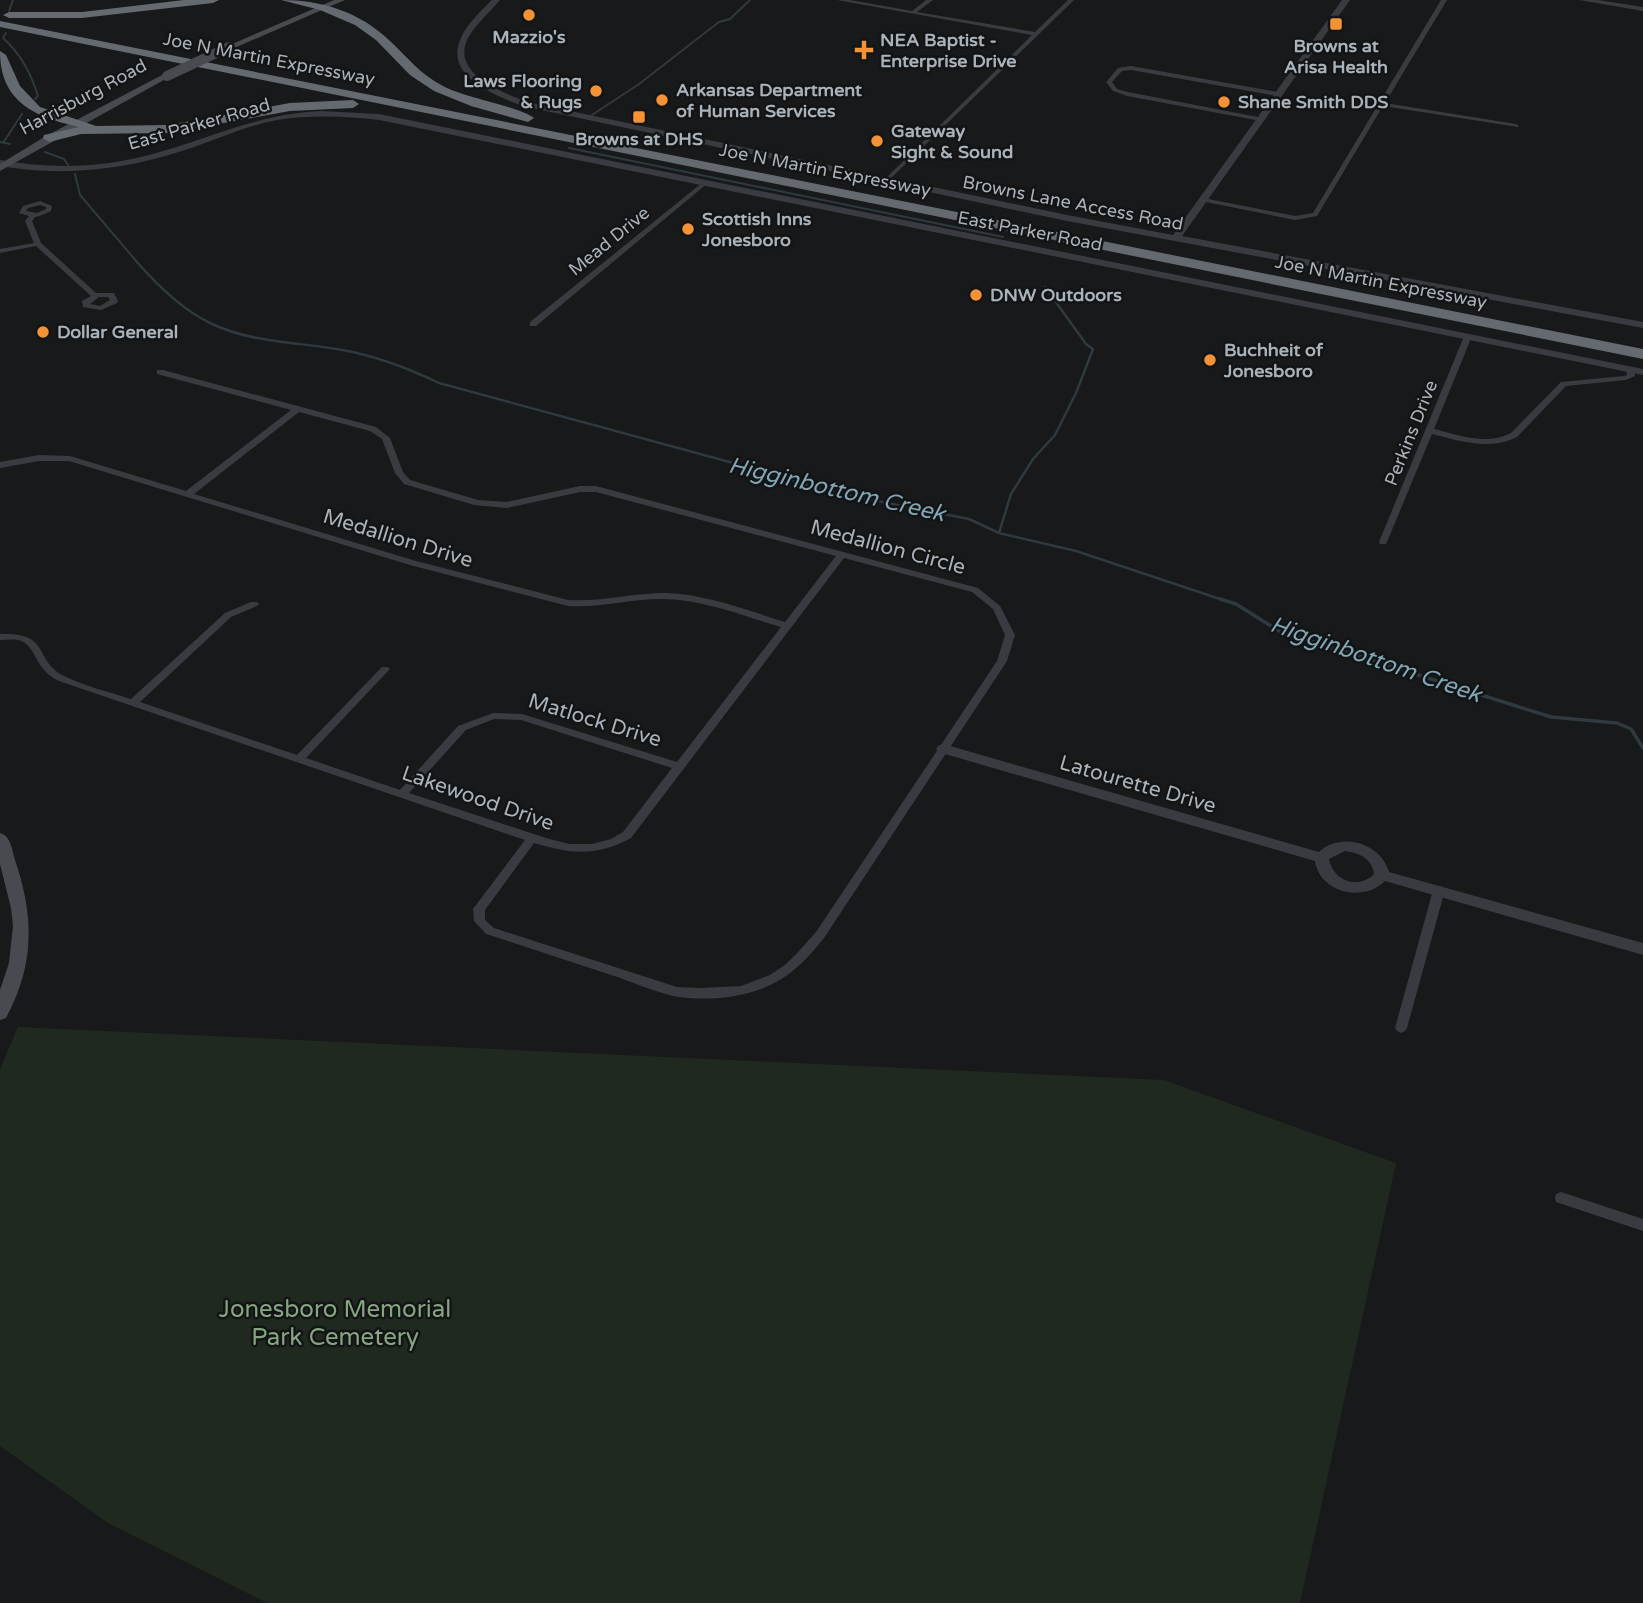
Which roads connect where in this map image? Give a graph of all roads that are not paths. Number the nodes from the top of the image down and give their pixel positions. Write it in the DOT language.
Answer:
graph roads {
  1 [pos="213,0"];
  2 [pos="286,0"];
  3 [pos="496,0"];
  4 [pos="840,0"];
  5 [pos="930,0"];
  6 [pos="1071,0"];
  7 [pos="1346,0"];
  8 [pos="1444,0"];
  9 [pos="1583,0"];
  10 [pos="301,2"];
  11 [pos="340,4"];
  12 [pos="322,8"];
  13 [pos="1643,9"];
  14 [pos="912,13"];
  15 [pos="0,15"];
  16 [pos="0,24"];
  17 [pos="1036,34"];
  18 [pos="0,55"];
  19 [pos="1278,93"];
  20 [pos="1382,104"];
  21 [pos="408,106"];
  22 [pos="47,115"];
  23 [pos="1261,119"];
  24 [pos="79,122"];
  25 [pos="547,124"];
  26 [pos="1516,126"];
  27 [pos="103,129"];
  28 [pos="49,138"];
  29 [pos="2,165"];
  30 [pos="885,182"];
  31 [pos="705,183"];
  32 [pos="1203,200"];
  33 [pos="33,215"];
  34 [pos="1175,239"];
  35 [pos="37,241"];
  36 [pos="0,244"];
  37 [pos="0,251"];
  38 [pos="1342,294"];
  39 [pos="95,296"];
  40 [pos="533,324"];
  41 [pos="1643,325"];
  42 [pos="1468,335"];
  43 [pos="1643,341"];
  44 [pos="1643,354"];
  45 [pos="1636,365"];
  46 [pos="160,372"];
  47 [pos="1643,372"];
  48 [pos="298,408"];
  49 [pos="1430,431"];
  50 [pos="0,465"];
  51 [pos="188,494"];
  52 [pos="1383,542"];
  53 [pos="841,555"];
  54 [pos="254,604"];
  55 [pos="788,626"];
  56 [pos="0,637"];
  57 [pos="385,669"];
  58 [pos="133,703"];
  59 [pos="943,749"];
  60 [pos="300,758"];
  61 [pos="680,767"];
  62 [pos="404,793"];
  63 [pos="532,838"];
  64 [pos="0,839"];
  65 [pos="1322,858"];
  66 [pos="1382,875"];
  67 [pos="1439,890"];
  68 [pos="1643,949"];
  69 [pos="0,1013"];
  70 [pos="1401,1028"];
  71 [pos="1560,1198"];
  72 [pos="1643,1225"];
  1 -- 15 [label="highway"];
  2 -- 10 [label="highway"];
  3 -- 30 [label="street, Browns Lane Access Road"];
  4 -- 14 [label="street"];
  5 -- 14 [label="street"];
  6 -- 17 [label="street"];
  7 -- 19 [label="street"];
  8 -- 20 [label="street"];
  9 -- 13 [label="street"];
  10 -- 11 [label="highway"];
  10 -- 12 [label="highway"];
  11 -- 12 [label="highway"];
  11 -- 25 [label="highway"];
  12 -- 24 [label="main road, Harrisburg Road, bridge"];
  14 -- 17 [label="street"];
  15 -- 25 [label="highway, Joe N Martin Expressway"];
  16 -- 21 [label="highway, Joe N Martin Expressway"];
  17 -- 30 [label="street"];
  18 -- 22 [label="highway"];
  19 -- 23 [label="street"];
  19 -- 23 [label="street"];
  20 -- 26 [label="street"];
  20 -- 32 [label="street"];
  21 -- 27 [label="highway"];
  21 -- 38 [label="highway, Joe N Martin Expressway"];
  22 -- 24 [label="highway"];
  22 -- 28 [label="highway"];
  23 -- 32 [label="street"];
  24 -- 27 [label="highway"];
  24 -- 28 [label="main road, Harrisburg Road"];
  25 -- 43 [label="highway, Joe N Martin Expressway"];
  27 -- 28 [label="highway"];
  28 -- 29 [label="main road, Harrisburg Road"];
  29 -- 31 [label="street, East Parker Road"];
  30 -- 34 [label="street, Browns Lane Access Road"];
  31 -- 40 [label="street, Mead Drive"];
  31 -- 42 [label="street, East Parker Road"];
  32 -- 34 [label="street"];
  33 -- 35 [label="street"];
  34 -- 41 [label="street, Browns Lane Access Road"];
  35 -- 36 [label="street"];
  35 -- 37 [label="street"];
  35 -- 39 [label="street"];
  38 -- 44 [label="highway, Joe N Martin Expressway"];
  38 -- 45 [label="highway"];
  42 -- 45 [label="street, East Parker Road"];
  42 -- 49 [label="street, Perkins Drive"];
  45 -- 47 [label="street, East Parker Road"];
  45 -- 49 [label="street"];
  46 -- 48 [label="street, Medallion Circle"];
  48 -- 51 [label="street"];
  48 -- 53 [label="street, Medallion Circle"];
  49 -- 52 [label="street, Perkins Drive"];
  50 -- 51 [label="street, Medallion Drive"];
  51 -- 55 [label="street, Medallion Drive"];
  53 -- 55 [label="street, Lakewood Drive"];
  53 -- 59 [label="street, Medallion Circle"];
  54 -- 58 [label="street"];
  55 -- 61 [label="street, Lakewood Drive"];
  56 -- 58 [label="street, Lakewood Drive"];
  57 -- 60 [label="street"];
  58 -- 60 [label="street, Lakewood Drive"];
  59 -- 63 [label="street, Medallion Circle"];
  59 -- 65 [label="street, Latourette Drive"];
  60 -- 62 [label="street, Lakewood Drive"];
  61 -- 62 [label="street, Matlock Drive"];
  61 -- 63 [label="street, Lakewood Drive"];
  62 -- 63 [label="street, Lakewood Drive"];
  64 -- 69 [label="main road"];
  65 -- 66 [label="street"];
  65 -- 66 [label="street"];
  66 -- 67 [label="street"];
  67 -- 68 [label="street"];
  67 -- 70 [label="street"];
  71 -- 72 [label="street"];
}
